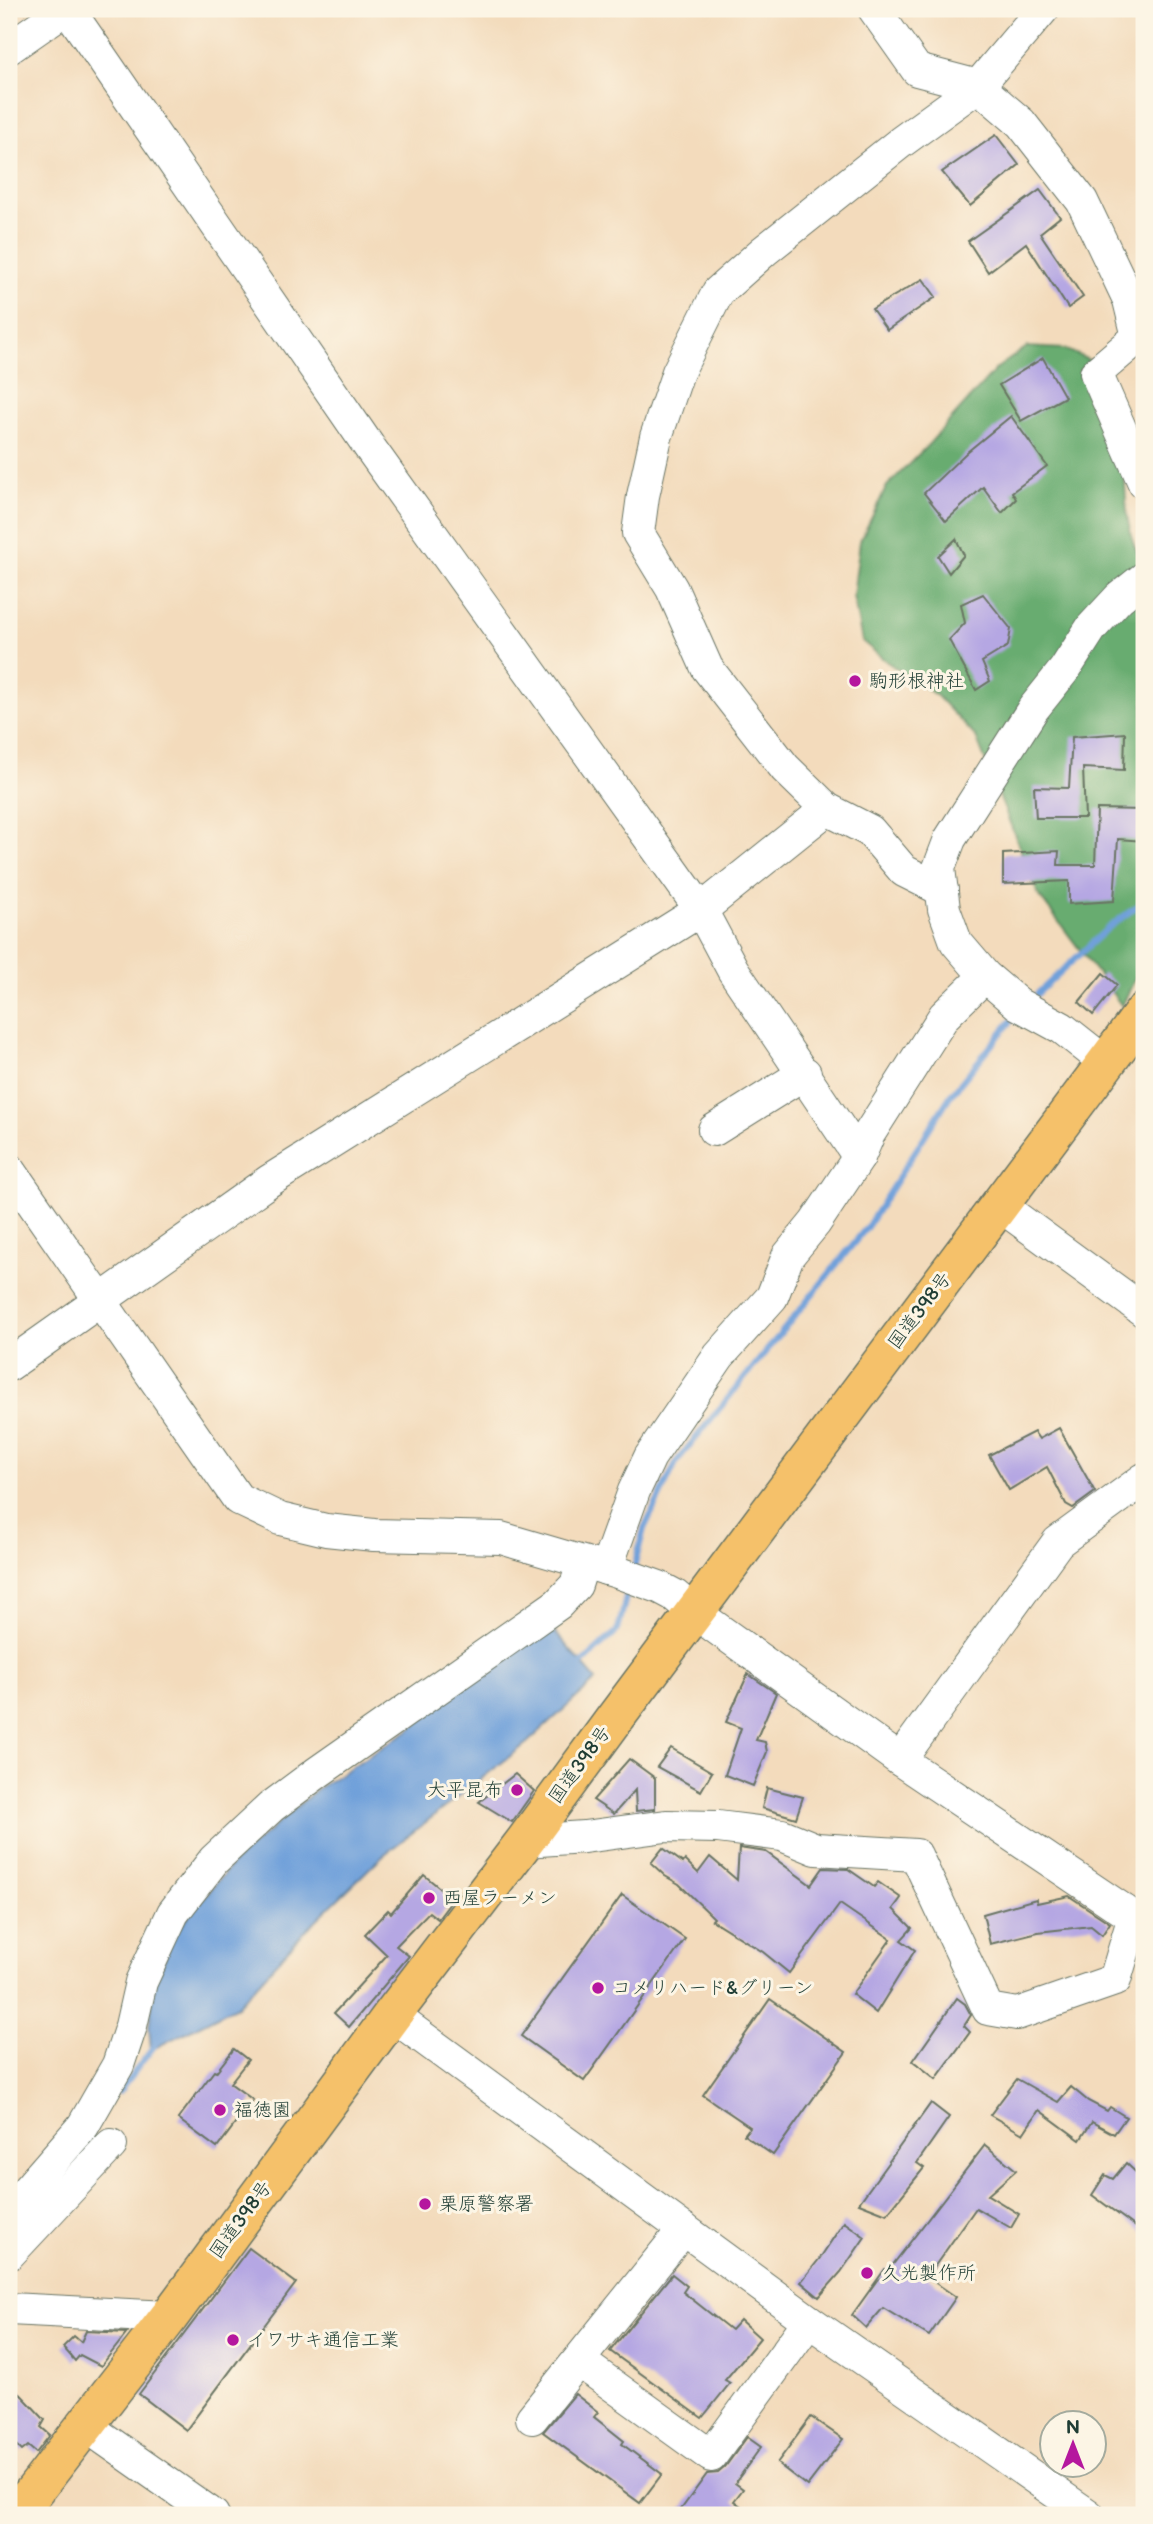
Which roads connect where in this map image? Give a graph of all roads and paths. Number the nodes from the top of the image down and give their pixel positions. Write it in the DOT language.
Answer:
graph roads {
  1 [pos="66,9"];
  2 [pos="874,9"];
  3 [pos="1043,9"];
  4 [pos="9,48"];
  5 [pos="978,86"];
  6 [pos="1144,482"];
  7 [pos="1144,578"];
  8 [pos="827,809"];
  9 [pos="942,890"];
  10 [pos="701,910"];
  11 [pos="985,976"];
  12 [pos="1144,1012"];
  13 [pos="1105,1062"];
  14 [pos="805,1073"];
  15 [pos="715,1130"];
  16 [pos="859,1157"];
  17 [pos="9,1170"];
  18 [pos="999,1205"];
  19 [pos="100,1301"];
  20 [pos="1144,1311"];
  21 [pos="9,1365"];
  22 [pos="1144,1479"];
  23 [pos="602,1568"];
  24 [pos="694,1612"];
  25 [pos="901,1760"];
  26 [pos="525,1841"];
  27 [pos="1139,1920"];
  28 [pos="392,2015"];
  29 [pos="111,2145"];
  30 [pos="9,2211"];
  31 [pos="684,2229"];
  32 [pos="9,2254"];
  33 [pos="9,2309"];
  34 [pos="169,2317"];
  35 [pos="809,2321"];
  36 [pos="579,2361"];
  37 [pos="533,2418"];
  38 [pos="86,2426"];
  39 [pos="12,2515"];
  40 [pos="213,2515"];
  41 [pos="1088,2515"];
  1 -- 4 [label="street"];
  1 -- 10 [label="street"];
  2 -- 5 [label="street"];
  3 -- 5 [label="street"];
  5 -- 6 [label="street"];
  5 -- 8 [label="street"];
  7 -- 9 [label="street"];
  8 -- 9 [label="street"];
  8 -- 10 [label="street"];
  9 -- 11 [label="street"];
  10 -- 14 [label="street"];
  10 -- 19 [label="street"];
  11 -- 13 [label="street"];
  11 -- 16 [label="street"];
  12 -- 13 [label="highway, 国道398号"];
  13 -- 18 [label="highway, 国道398号"];
  14 -- 15 [label="street"];
  14 -- 16 [label="street"];
  16 -- 23 [label="street"];
  17 -- 19 [label="street"];
  18 -- 20 [label="street"];
  18 -- 24 [label="highway, 国道398号"];
  19 -- 21 [label="street"];
  19 -- 23 [label="street"];
  22 -- 25 [label="street"];
  23 -- 24 [label="street"];
  23 -- 30 [label="street"];
  24 -- 25 [label="street"];
  24 -- 26 [label="highway, 国道398号"];
  25 -- 27 [label="street"];
  26 -- 27 [label="street"];
  26 -- 28 [label="highway, 国道398号"];
  28 -- 31 [label="street"];
  28 -- 34 [label="highway, 国道398号"];
  29 -- 32 [label="street"];
  31 -- 35 [label="street"];
  31 -- 36 [label="street"];
  33 -- 34 [label="street"];
  34 -- 38 [label="highway, 国道398号"];
  35 -- 36 [label="street"];
  35 -- 41 [label="street"];
  36 -- 37 [label="street"];
  38 -- 39 [label="highway, 国道398号"];
  38 -- 40 [label="street"];
}
